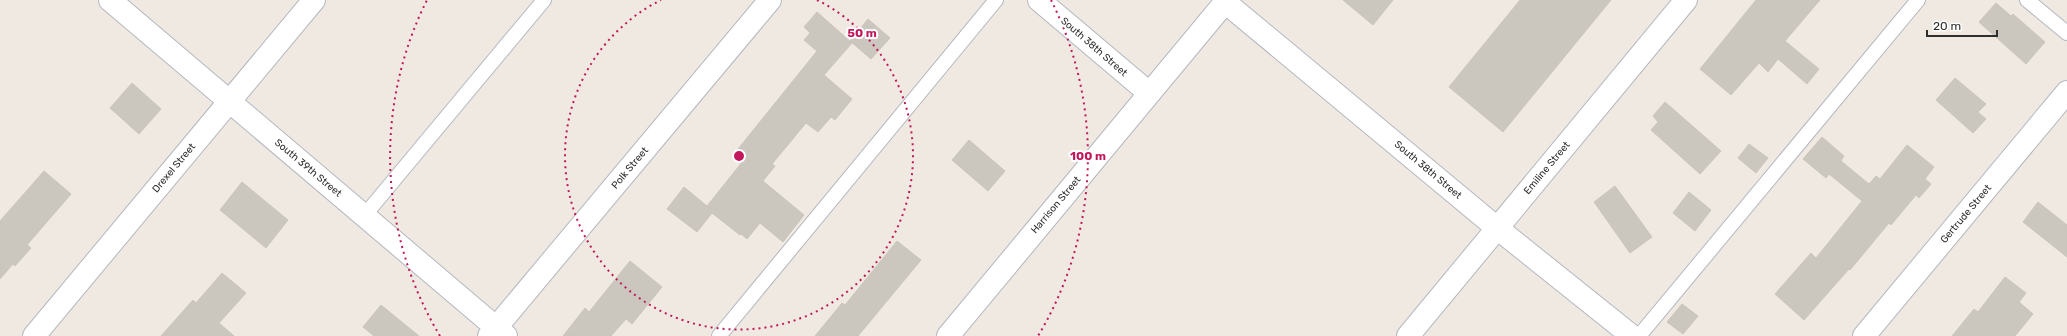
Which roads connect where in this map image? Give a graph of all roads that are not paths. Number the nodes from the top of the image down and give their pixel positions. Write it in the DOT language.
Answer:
graph roads {
  1 [pos="110,0"];
  2 [pos="314,0"];
  3 [pos="544,0"];
  4 [pos="770,0"];
  5 [pos="996,0"];
  6 [pos="1039,0"];
  7 [pos="1686,0"];
  8 [pos="1918,0"];
  9 [pos="2027,0"];
  10 [pos="1226,1"];
  11 [pos="2067,34"];
  12 [pos="2067,92"];
  13 [pos="1149,94"];
  14 [pos="230,101"];
  15 [pos="364,216"];
  16 [pos="1497,228"];
  17 [pos="497,333"];
  18 [pos="34,336"];
  19 [pos="719,336"];
  20 [pos="948,336"];
  21 [pos="1408,336"];
  22 [pos="1632,336"];
  23 [pos="1639,336"];
  24 [pos="1864,336"];
  1 -- 14 [label="street, South 39th Street"];
  2 -- 14 [label="street, Drexel Street"];
  3 -- 15 [label="lane"];
  4 -- 17 [label="street, Polk Street"];
  5 -- 19 [label="lane"];
  6 -- 13 [label="street, South 38th Street"];
  7 -- 16 [label="street, Emiline Street"];
  8 -- 23 [label="lane"];
  9 -- 11 [label="lane"];
  10 -- 13 [label="street, Harrison Street"];
  10 -- 16 [label="street, South 38th Street"];
  12 -- 24 [label="street, Gertrude Street"];
  13 -- 20 [label="street, Harrison Street"];
  14 -- 15 [label="street, South 39th Street"];
  14 -- 18 [label="street, Drexel Street"];
  15 -- 17 [label="street, South 39th Street"];
  16 -- 21 [label="street, Emiline Street"];
  16 -- 22 [label="street, South 38th Street"];
}
